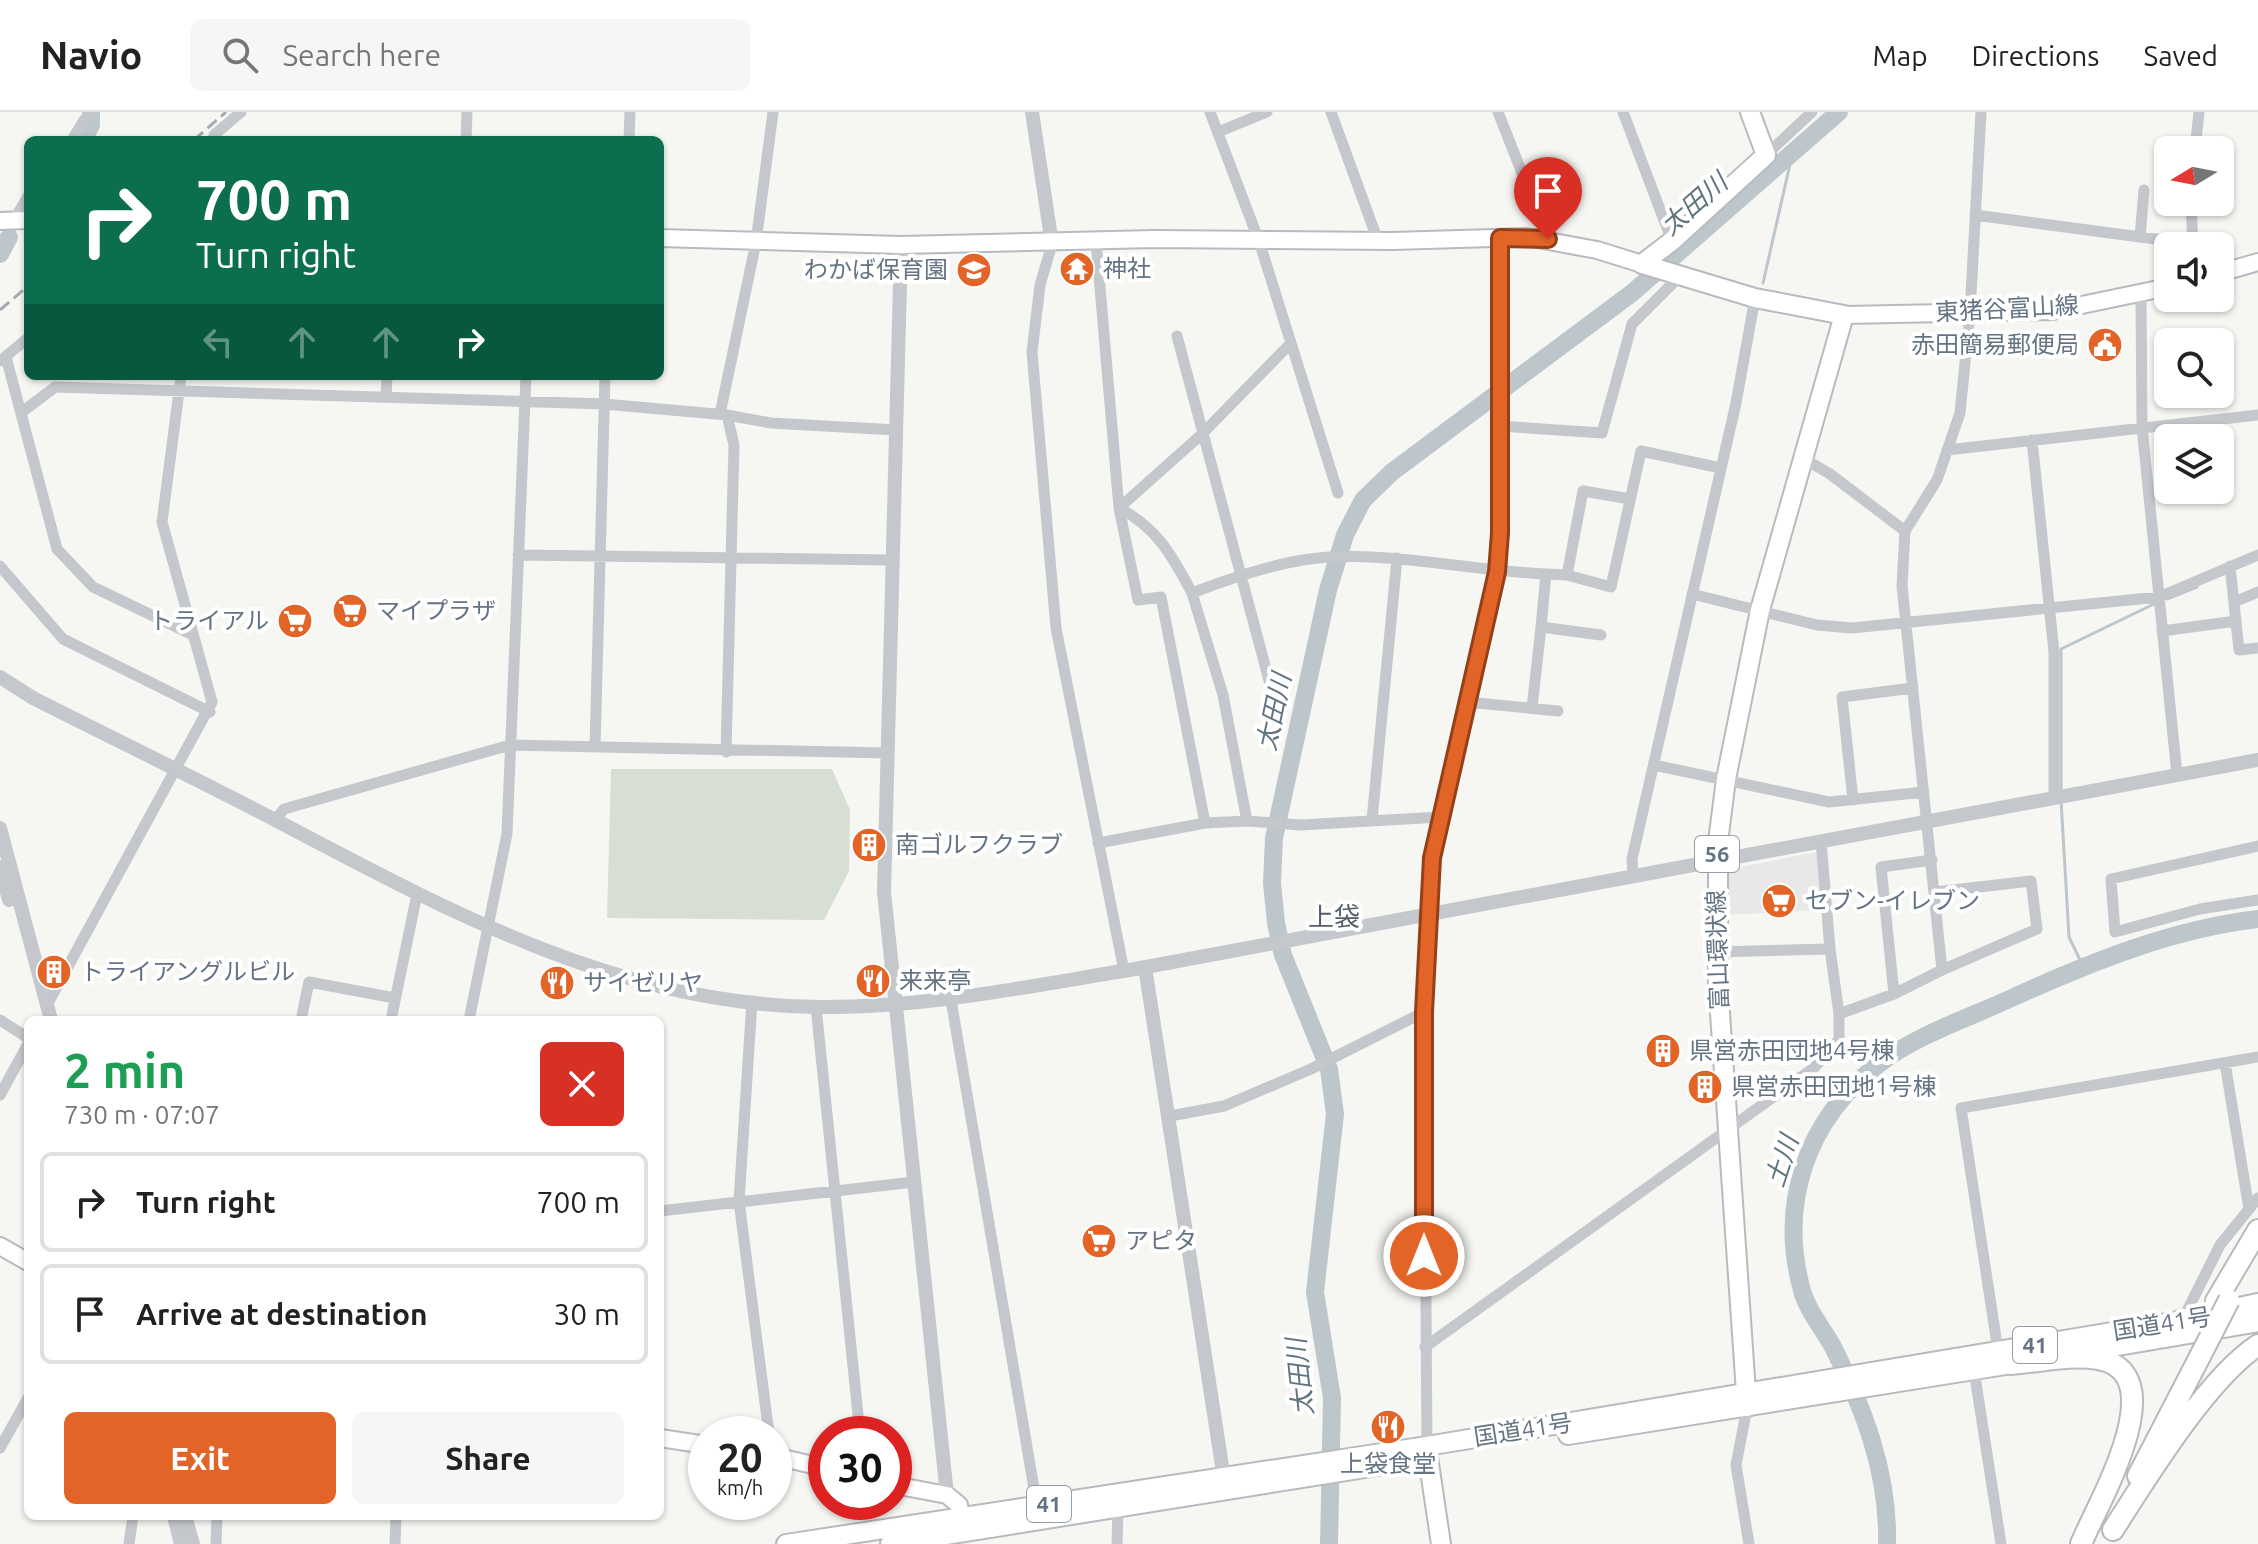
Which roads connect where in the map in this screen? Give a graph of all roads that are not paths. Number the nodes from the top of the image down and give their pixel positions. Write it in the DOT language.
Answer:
graph roads {
  1 [pos="241,112"];
  2 [pos="467,112"];
  3 [pos="630,112"];
  4 [pos="773,112"];
  5 [pos="1032,112"];
  6 [pos="1210,112"];
  7 [pos="1267,112"];
  8 [pos="1331,112"];
  9 [pos="1498,112"];
  10 [pos="1623,112"];
  11 [pos="1750,112"];
  12 [pos="1812,112"];
  13 [pos="1981,112"];
  14 [pos="2199,112"];
  15 [pos="87,115"];
  16 [pos="1218,132"];
  17 [pos="74,136"];
  18 [pos="214,136"];
  19 [pos="466,136"];
  20 [pos="629,136"];
  21 [pos="2196,136"];
  22 [pos="1766,155"];
  23 [pos="2144,190"];
  24 [pos="1975,215"];
  25 [pos="2140,237"];
  26 [pos="664,238"];
  27 [pos="1500,238"];
  28 [pos="1548,239"];
  29 [pos="2154,239"];
  30 [pos="1096,241"];
  31 [pos="1259,241"];
  32 [pos="1378,241"];
  33 [pos="1672,241"];
  34 [pos="756,242"];
  35 [pos="1052,244"];
  36 [pos="901,245"];
  37 [pos="2258,262"];
  38 [pos="1642,264"];
  39 [pos="2234,269"];
  40 [pos="1681,275"];
  41 [pos="2154,291"];
  42 [pos="2141,294"];
  43 [pos="1755,298"];
  44 [pos="1970,313"];
  45 [pos="1844,315"];
  46 [pos="1177,336"];
  47 [pos="24,341"];
  48 [pos="1291,343"];
  49 [pos="3,359"];
  50 [pos="180,380"];
  51 [pos="387,380"];
  52 [pos="526,380"];
  53 [pos="605,380"];
  54 [pos="179,390"];
  55 [pos="386,397"];
  56 [pos="523,400"];
  57 [pos="604,404"];
  58 [pos="22,412"];
  59 [pos="724,415"];
  60 [pos="2258,415"];
  61 [pos="1499,426"];
  62 [pos="2142,427"];
  63 [pos="896,430"];
  64 [pos="1202,434"];
  65 [pos="2032,440"];
  66 [pos="1947,450"];
  67 [pos="1801,457"];
  68 [pos="1721,468"];
  69 [pos="1338,493"];
  70 [pos="1630,499"];
  71 [pos="1119,508"];
  72 [pos="1905,531"];
  73 [pos="518,555"];
  74 [pos="2258,555"];
  75 [pos="600,556"];
  76 [pos="731,558"];
  77 [pos="1397,558"];
  78 [pos="891,560"];
  79 [pos="0,566"];
  80 [pos="2230,566"];
  81 [pos="1497,572"];
  82 [pos="1546,574"];
  83 [pos="1567,575"];
  84 [pos="1239,578"];
  85 [pos="2258,592"];
  86 [pos="1192,593"];
  87 [pos="1692,594"];
  88 [pos="2159,597"];
  89 [pos="2234,602"];
  90 [pos="2050,606"];
  91 [pos="1760,610"];
  92 [pos="1907,621"];
  93 [pos="2236,621"];
  94 [pos="1541,627"];
  95 [pos="2162,631"];
  96 [pos="193,635"];
  97 [pos="1601,635"];
  98 [pos="2258,648"];
  99 [pos="0,677"];
  100 [pos="1270,684"];
  101 [pos="1913,688"];
  102 [pos="1467,702"];
  103 [pos="1532,708"];
  104 [pos="1558,711"];
  105 [pos="210,712"];
  106 [pos="510,745"];
  107 [pos="595,747"];
  108 [pos="726,752"];
  109 [pos="887,753"];
  110 [pos="2258,760"];
  111 [pos="1654,765"];
  112 [pos="176,770"];
  113 [pos="2177,775"];
  114 [pos="1726,779"];
  115 [pos="1924,792"];
  116 [pos="2054,798"];
  117 [pos="1853,800"];
  118 [pos="1440,817"];
  119 [pos="275,820"];
  120 [pos="1372,820"];
  121 [pos="1247,821"];
  122 [pos="1927,821"];
  123 [pos="1205,823"];
  124 [pos="0,828"];
  125 [pos="1821,841"];
  126 [pos="1098,843"];
  127 [pos="2258,846"];
  128 [pos="1717,860"];
  129 [pos="1932,860"];
  130 [pos="0,867"];
  131 [pos="1633,876"];
  132 [pos="1935,892"];
  133 [pos="417,894"];
  134 [pos="2258,900"];
  135 [pos="1428,913"];
  136 [pos="486,928"];
  137 [pos="1830,949"];
  138 [pos="1716,952"];
  139 [pos="1145,967"];
  140 [pos="1942,970"];
  141 [pos="1124,971"];
  142 [pos="1894,994"];
  143 [pos="395,998"];
  144 [pos="951,1000"];
  145 [pos="752,1001"];
  146 [pos="47,1005"];
  147 [pos="896,1005"];
  148 [pos="816,1007"];
  149 [pos="1424,1012"];
  150 [pos="1839,1014"];
  151 [pos="40,1016"];
  152 [pos="50,1016"];
  153 [pos="302,1016"];
  154 [pos="392,1016"];
  155 [pos="470,1016"];
  156 [pos="0,1020"];
  157 [pos="24,1038"];
  158 [pos="24,1049"];
  159 [pos="2258,1057"];
  160 [pos="2225,1063"];
  161 [pos="0,1095"];
  162 [pos="1170,1116"];
  163 [pos="1727,1130"];
  164 [pos="914,1182"];
  165 [pos="836,1191"];
  166 [pos="2258,1198"];
  167 [pos="739,1201"];
  168 [pos="2249,1209"];
  169 [pos="664,1210"];
  170 [pos="2258,1230"];
  171 [pos="0,1246"];
  172 [pos="2258,1248"];
  173 [pos="24,1260"];
  174 [pos="2222,1300"];
  175 [pos="2258,1306"];
  176 [pos="2182,1320"];
  177 [pos="2258,1322"];
  178 [pos="2258,1345"];
  179 [pos="1425,1347"];
  180 [pos="2005,1358"];
  181 [pos="2189,1367"];
  182 [pos="1974,1370"];
  183 [pos="1889,1376"];
  184 [pos="1746,1400"];
  185 [pos="24,1405"];
  186 [pos="767,1416"];
  187 [pos="858,1416"];
  188 [pos="664,1439"];
  189 [pos="688,1442"];
  190 [pos="0,1448"];
  191 [pos="1427,1451"];
  192 [pos="1225,1484"];
  193 [pos="912,1488"];
  194 [pos="947,1495"];
  195 [pos="1037,1506"];
  196 [pos="1118,1510"];
  197 [pos="132,1520"];
  198 [pos="175,1520"];
  199 [pos="186,1520"];
  200 [pos="217,1520"];
  201 [pos="396,1520"];
  202 [pos="2089,1523"];
  203 [pos="963,1532"];
  204 [pos="2111,1537"];
  205 [pos="795,1543"];
  206 [pos="129,1544"];
  207 [pos="181,1544"];
  208 [pos="193,1544"];
  209 [pos="216,1544"];
  210 [pos="395,1544"];
  211 [pos="890,1544"];
  212 [pos="1117,1544"];
  213 [pos="1441,1544"];
  214 [pos="1749,1544"];
  215 [pos="2001,1544"];
  216 [pos="2081,1544"];
  1 -- 18 [label="street"];
  2 -- 19 [label="street"];
  3 -- 20 [label="street"];
  4 -- 34 [label="street"];
  5 -- 35 [label="street"];
  6 -- 16 [label="street"];
  7 -- 16 [label="street"];
  8 -- 32 [label="street"];
  9 -- 28 [label="street"];
  10 -- 33 [label="street"];
  11 -- 22 [label="main road"];
  12 -- 22 [label="street"];
  13 -- 24 [label="street"];
  14 -- 21 [label="street"];
  15 -- 17 [label="street"];
  16 -- 31 [label="street"];
  22 -- 33 [label="main road"];
  23 -- 25 [label="street"];
  24 -- 25 [label="street"];
  24 -- 44 [label="street"];
  25 -- 29 [label="street"];
  26 -- 34 [label="main road"];
  27 -- 28 [label="main road"];
  27 -- 32 [label="main road"];
  27 -- 61 [label="street"];
  28 -- 38 [label="main road"];
  30 -- 31 [label="main road"];
  30 -- 35 [label="main road"];
  30 -- 71 [label="street"];
  31 -- 32 [label="main road"];
  31 -- 48 [label="street"];
  33 -- 38 [label="main road"];
  34 -- 36 [label="main road"];
  34 -- 59 [label="street"];
  35 -- 36 [label="main road"];
  35 -- 126 [label="street"];
  36 -- 63 [label="street"];
  37 -- 39 [label="main road"];
  38 -- 40 [label="main road"];
  40 -- 43 [label="main road"];
  40 -- 61 [label="street"];
  41 -- 42 [label="main road, 東猪谷富山線"];
  42 -- 44 [label="main road, 東猪谷富山線"];
  42 -- 62 [label="street"];
  43 -- 45 [label="main road"];
  43 -- 68 [label="street"];
  44 -- 45 [label="main road, 東猪谷富山線"];
  44 -- 66 [label="street"];
  45 -- 67 [label="main road, 富山環状線 / 56"];
  46 -- 64 [label="street"];
  47 -- 49 [label="street"];
  48 -- 64 [label="street"];
  48 -- 69 [label="street"];
  49 -- 58 [label="street"];
  50 -- 54 [label="street"];
  51 -- 55 [label="street"];
  52 -- 56 [label="street"];
  53 -- 57 [label="street"];
  54 -- 55 [label="street"];
  54 -- 58 [label="street"];
  54 -- 96 [label="street"];
  55 -- 56 [label="street"];
  56 -- 57 [label="street"];
  56 -- 73 [label="street"];
  57 -- 59 [label="street"];
  57 -- 75 [label="street"];
  58 -- 96 [label="street"];
  59 -- 63 [label="street"];
  59 -- 76 [label="street"];
  60 -- 62 [label="street"];
  61 -- 81 [label="street"];
  62 -- 65 [label="street"];
  62 -- 88 [label="street"];
  63 -- 78 [label="street"];
  64 -- 71 [label="street"];
  64 -- 84 [label="street"];
  65 -- 66 [label="street"];
  65 -- 90 [label="street"];
  66 -- 72 [label="street"];
  67 -- 72 [label="street"];
  67 -- 91 [label="main road, 富山環状線 / 56"];
  68 -- 70 [label="street"];
  68 -- 87 [label="street"];
  70 -- 83 [label="street"];
  70 -- 83 [label="street"];
  71 -- 86 [label="street"];
  71 -- 123 [label="street"];
  72 -- 92 [label="street"];
  73 -- 75 [label="street"];
  73 -- 106 [label="street"];
  74 -- 80 [label="street"];
  75 -- 76 [label="street"];
  75 -- 107 [label="street"];
  76 -- 78 [label="street"];
  76 -- 108 [label="street"];
  77 -- 81 [label="street"];
  77 -- 84 [label="street"];
  77 -- 120 [label="street"];
  78 -- 109 [label="street"];
  79 -- 105 [label="street"];
  80 -- 88 [label="street"];
  80 -- 89 [label="street"];
  81 -- 82 [label="street"];
  81 -- 102 [label="street"];
  82 -- 83 [label="street"];
  82 -- 94 [label="street"];
  84 -- 86 [label="street"];
  84 -- 100 [label="street"];
  85 -- 89 [label="street"];
  86 -- 121 [label="street"];
  87 -- 91 [label="street"];
  87 -- 111 [label="street"];
  88 -- 90 [label="street"];
  88 -- 95 [label="street"];
  89 -- 93 [label="street"];
  90 -- 92 [label="street"];
  90 -- 116 [label="street"];
  91 -- 92 [label="street"];
  91 -- 114 [label="main road, 富山環状線 / 56"];
  92 -- 101 [label="street"];
  93 -- 95 [label="street"];
  93 -- 98 [label="street"];
  94 -- 97 [label="street"];
  94 -- 103 [label="street"];
  95 -- 113 [label="street"];
  96 -- 105 [label="street"];
  99 -- 112 [label="street"];
  101 -- 115 [label="street"];
  101 -- 117 [label="street"];
  102 -- 103 [label="street"];
  102 -- 118 [label="street"];
  103 -- 104 [label="street"];
  105 -- 112 [label="street"];
  106 -- 107 [label="street"];
  106 -- 119 [label="street"];
  106 -- 136 [label="street"];
  107 -- 108 [label="street"];
  108 -- 109 [label="street"];
  109 -- 147 [label="street"];
  110 -- 113 [label="street"];
  111 -- 114 [label="street"];
  111 -- 131 [label="street"];
  112 -- 119 [label="street"];
  112 -- 146 [label="street"];
  113 -- 116 [label="street"];
  114 -- 117 [label="street"];
  114 -- 128 [label="main road, 富山環状線 / 56"];
  115 -- 117 [label="street"];
  115 -- 122 [label="street"];
  116 -- 122 [label="street"];
  118 -- 120 [label="street"];
  118 -- 135 [label="street"];
  119 -- 133 [label="street"];
  120 -- 121 [label="street"];
  121 -- 123 [label="street"];
  122 -- 125 [label="street"];
  122 -- 129 [label="street"];
  123 -- 126 [label="street"];
  124 -- 146 [label="street"];
  125 -- 128 [label="street"];
  125 -- 137 [label="street"];
  126 -- 141 [label="street"];
  127 -- 134 [label="street"];
  128 -- 131 [label="street"];
  128 -- 138 [label="main road, 富山環状線 / 56"];
  129 -- 132 [label="street"];
  129 -- 142 [label="street"];
  130 -- 151 [label="street"];
  131 -- 135 [label="street"];
  132 -- 140 [label="street"];
  132 -- 140 [label="street"];
  133 -- 136 [label="street"];
  133 -- 143 [label="street"];
  135 -- 139 [label="street"];
  135 -- 149 [label="street"];
  136 -- 145 [label="street"];
  136 -- 155 [label="street"];
  137 -- 138 [label="street"];
  137 -- 150 [label="street"];
  138 -- 163 [label="main road, 富山環状線 / 56"];
  139 -- 141 [label="street"];
  139 -- 162 [label="street"];
  140 -- 142 [label="street"];
  141 -- 144 [label="street"];
  142 -- 150 [label="street"];
  143 -- 153 [label="street"];
  143 -- 154 [label="street"];
  144 -- 147 [label="street"];
  144 -- 195 [label="street"];
  145 -- 148 [label="street"];
  145 -- 167 [label="street"];
  146 -- 152 [label="street"];
  147 -- 148 [label="street"];
  147 -- 164 [label="street"];
  148 -- 165 [label="street"];
  149 -- 162 [label="street"];
  149 -- 179 [label="street"];
  150 -- 163 [label="street"];
  156 -- 157 [label="street"];
  158 -- 161 [label="street"];
  159 -- 160 [label="street"];
  160 -- 168 [label="street"];
  160 -- 180 [label="street"];
  162 -- 192 [label="street"];
  163 -- 179 [label="street"];
  163 -- 184 [label="main road, 富山環状線 / 56"];
  164 -- 165 [label="street"];
  164 -- 194 [label="street"];
  165 -- 167 [label="street"];
  165 -- 187 [label="street"];
  166 -- 168 [label="street"];
  167 -- 169 [label="street"];
  167 -- 186 [label="street"];
  168 -- 176 [label="street"];
  170 -- 174 [label="highway"];
  171 -- 173 [label="main road"];
  172 -- 174 [label="highway"];
  174 -- 181 [label="highway, bridge"];
  175 -- 176 [label="highway"];
  176 -- 180 [label="main road, 国道41号 / 41"];
  177 -- 180 [label="main road, 国道41号 / 41"];
  178 -- 204 [label="highway"];
  179 -- 191 [label="street"];
  180 -- 182 [label="main road, 国道41号 / 41"];
  180 -- 183 [label="main road, 国道41号 / 41"];
  180 -- 202 [label="highway"];
  181 -- 202 [label="highway"];
  181 -- 204 [label="highway"];
  182 -- 183 [label="main road, 国道41号 / 41"];
  182 -- 215 [label="street"];
  183 -- 184 [label="main road, 国道41号 / 41"];
  184 -- 191 [label="main road, 国道41号 / 41"];
  184 -- 214 [label="street"];
  185 -- 190 [label="street"];
  188 -- 189 [label="main road"];
  191 -- 192 [label="main road, 国道41号 / 41"];
  191 -- 213 [label="main road"];
  192 -- 195 [label="main road, 国道41号 / 41"];
  192 -- 196 [label="main road, 国道41号 / 41"];
  193 -- 194 [label="main road"];
  194 -- 203 [label="main road"];
  195 -- 203 [label="main road, 国道41号 / 41"];
  196 -- 203 [label="main road, 国道41号 / 41"];
  196 -- 212 [label="street"];
  197 -- 206 [label="street"];
  198 -- 207 [label="street"];
  199 -- 208 [label="street"];
  200 -- 209 [label="street"];
  201 -- 210 [label="street"];
  202 -- 216 [label="highway"];
  203 -- 205 [label="main road, 国道41号 / 41"];
  203 -- 211 [label="main road, 国道41号 / 41"];
}
